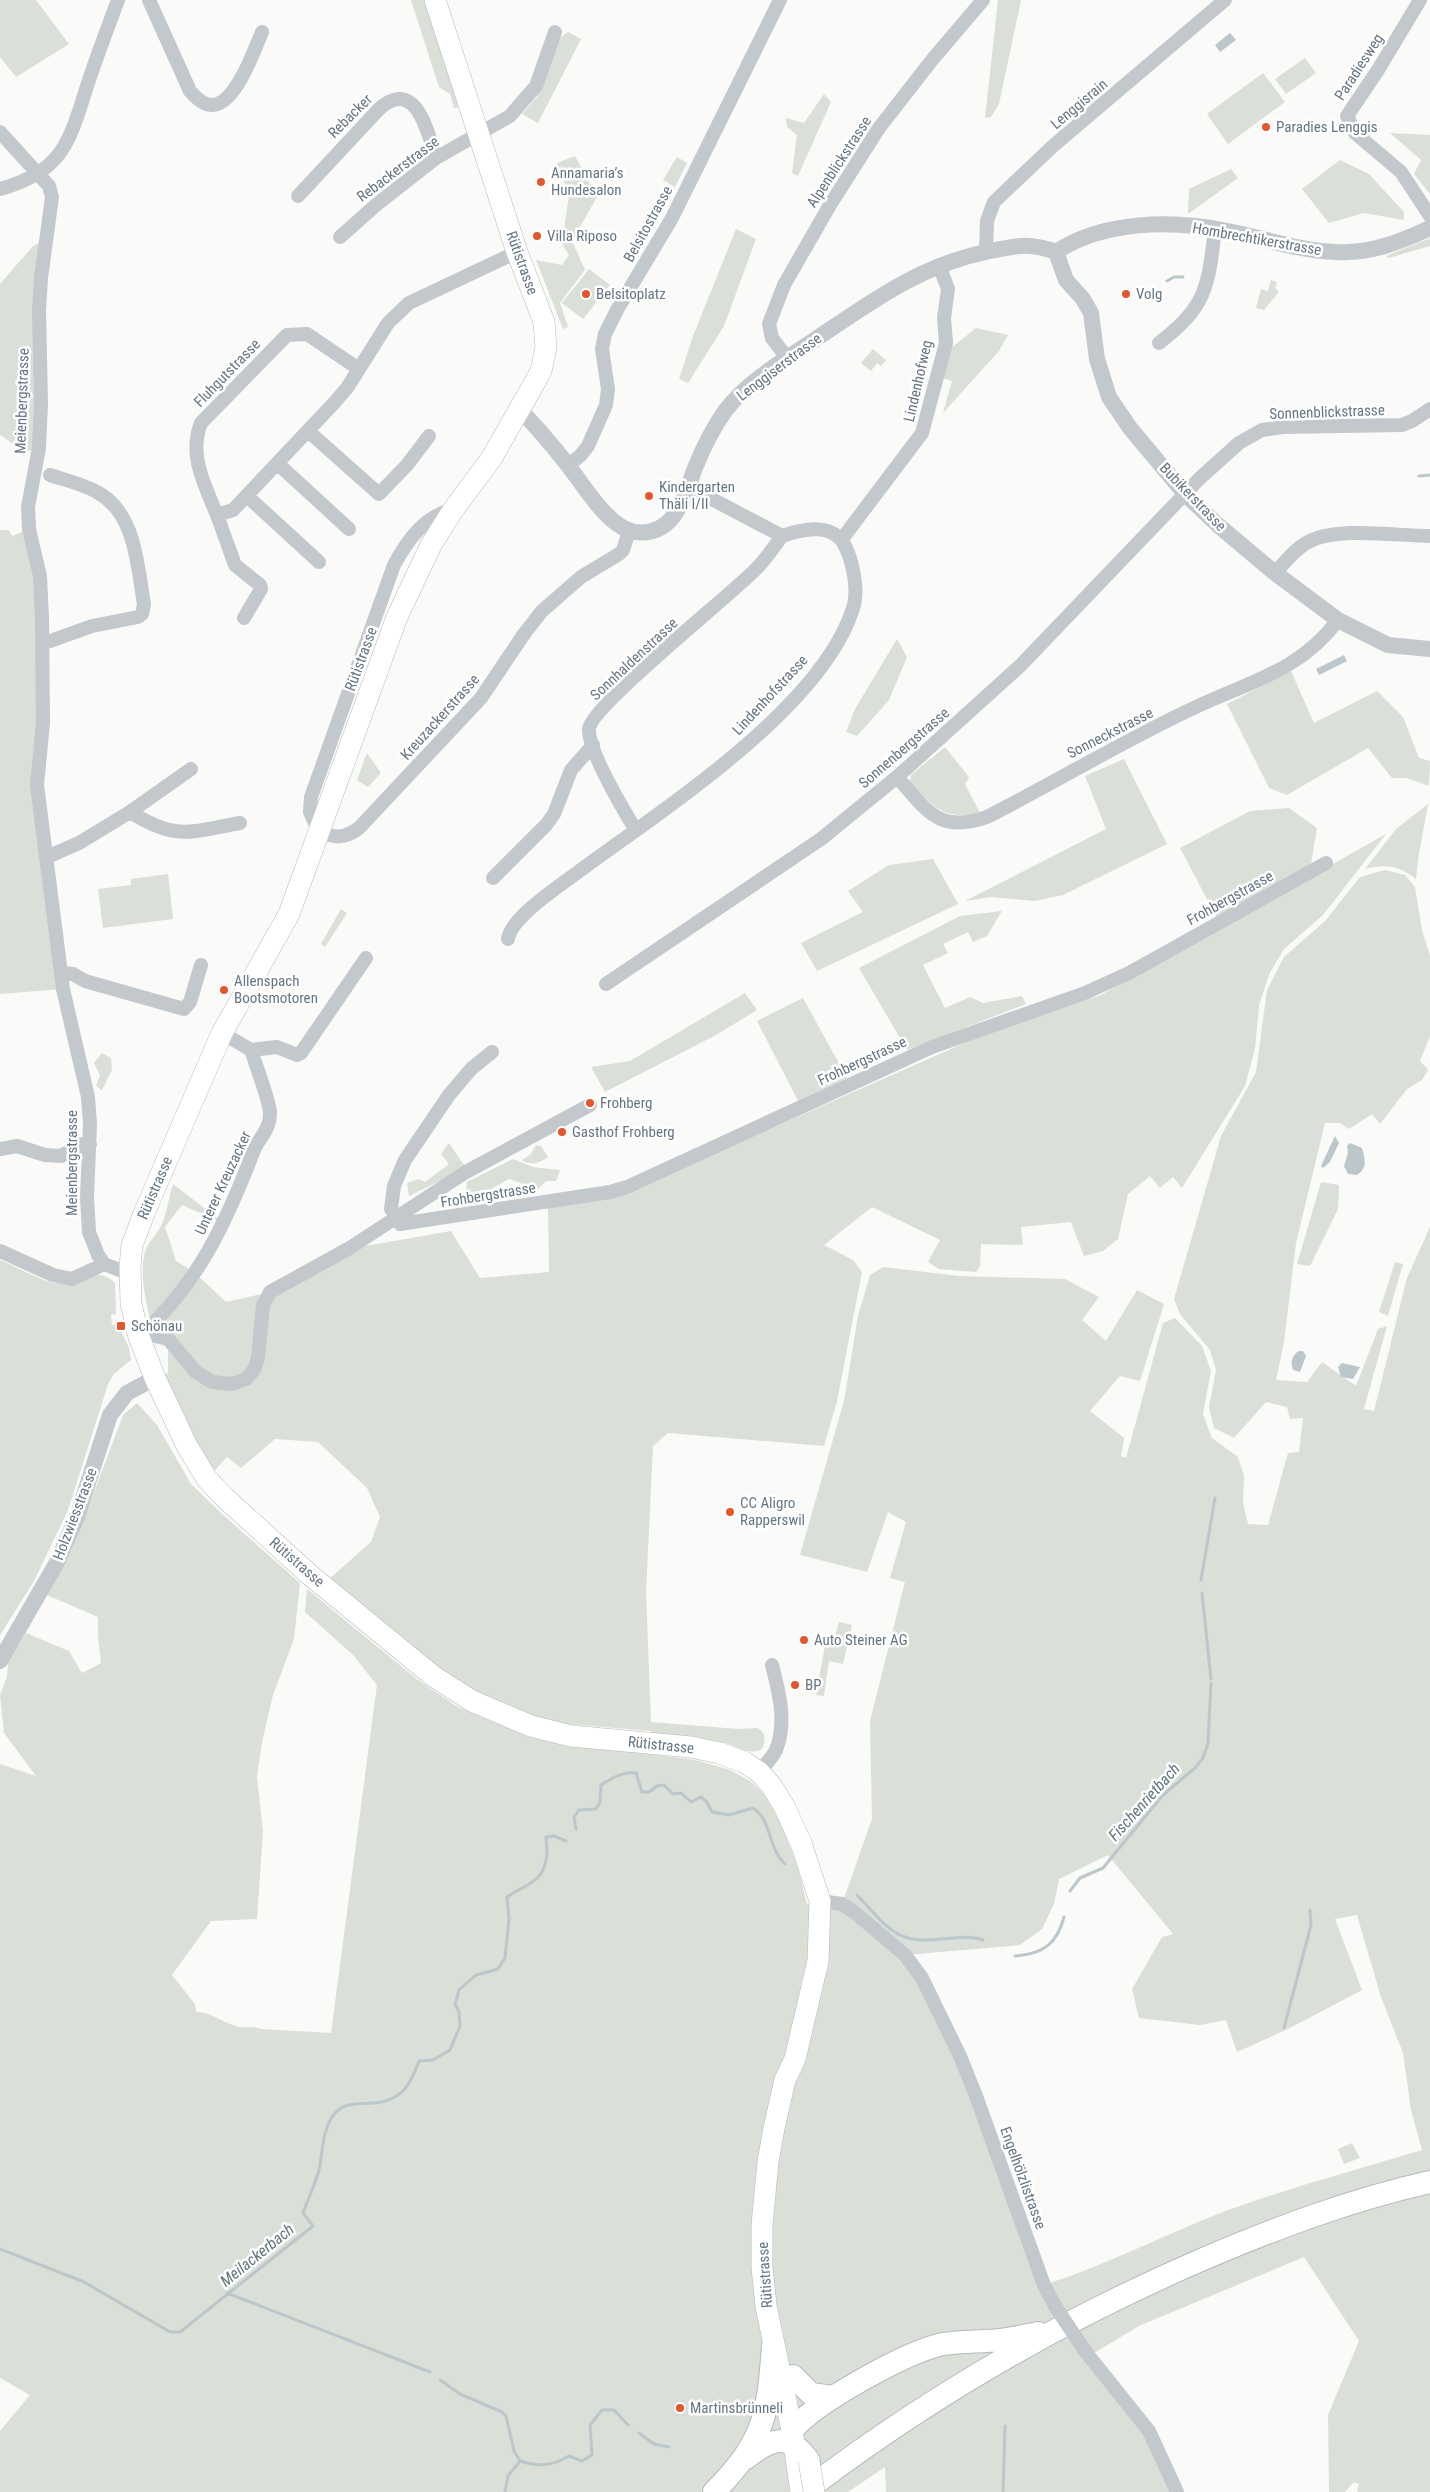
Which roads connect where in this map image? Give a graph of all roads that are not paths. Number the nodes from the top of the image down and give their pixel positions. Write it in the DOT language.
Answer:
graph roads {
  1 [pos="118,0"];
  2 [pos="149,0"];
  3 [pos="435,0"];
  4 [pos="780,0"];
  5 [pos="983,0"];
  6 [pos="1225,0"];
  7 [pos="1420,0"];
  8 [pos="262,32"];
  9 [pos="555,32"];
  10 [pos="0,132"];
  11 [pos="478,132"];
  12 [pos="436,158"];
  13 [pos="37,174"];
  14 [pos="0,189"];
  15 [pos="298,196"];
  16 [pos="1430,216"];
  17 [pos="1430,228"];
  18 [pos="1215,229"];
  19 [pos="340,236"];
  20 [pos="517,252"];
  21 [pos="986,252"];
  22 [pos="1056,252"];
  23 [pos="939,265"];
  24 [pos="1159,343"];
  25 [pos="787,358"];
  26 [pos="359,369"];
  27 [pos="1430,409"];
  28 [pos="520,410"];
  29 [pos="308,431"];
  30 [pos="429,436"];
  31 [pos="277,463"];
  32 [pos="568,465"];
  33 [pos="50,475"];
  34 [pos="689,487"];
  35 [pos="1186,495"];
  36 [pos="247,496"];
  37 [pos="217,515"];
  38 [pos="349,529"];
  39 [pos="629,530"];
  40 [pos="782,536"];
  41 [pos="1430,536"];
  42 [pos="842,539"];
  43 [pos="319,562"];
  44 [pos="1274,573"];
  45 [pos="244,618"];
  46 [pos="1338,620"];
  47 [pos="42,644"];
  48 [pos="1430,650"];
  49 [pos="592,745"];
  50 [pos="191,769"];
  51 [pos="896,778"];
  52 [pos="130,812"];
  53 [pos="240,823"];
  54 [pos="635,830"];
  55 [pos="319,832"];
  56 [pos="47,857"];
  57 [pos="1326,863"];
  58 [pos="494,878"];
  59 [pos="508,939"];
  60 [pos="366,958"];
  61 [pos="201,965"];
  62 [pos="61,973"];
  63 [pos="606,984"];
  64 [pos="222,1033"];
  65 [pos="251,1050"];
  66 [pos="492,1052"];
  67 [pos="590,1106"];
  68 [pos="90,1144"];
  69 [pos="0,1149"];
  70 [pos="394,1217"];
  71 [pos="0,1251"];
  72 [pos="104,1264"];
  73 [pos="130,1274"];
  74 [pos="138,1337"];
  75 [pos="155,1378"];
  76 [pos="0,1661"];
  77 [pos="772,1665"];
  78 [pos="759,1772"];
  79 [pos="820,1902"];
  80 [pos="795,2059"];
  81 [pos="1430,2182"];
  82 [pos="1056,2330"];
  83 [pos="772,2345"];
  84 [pos="793,2376"];
  85 [pos="833,2397"];
  86 [pos="801,2446"];
  87 [pos="743,2460"];
  88 [pos="714,2492"];
  89 [pos="802,2492"];
  90 [pos="814,2492"];
  91 [pos="1177,2492"];
  1 -- 13 [label="street"];
  2 -- 8 [label="street"];
  3 -- 11 [label="main road, Rütistrasse"];
  4 -- 32 [label="street, Belsitostrasse"];
  5 -- 25 [label="street, Alpenblickstrasse"];
  6 -- 21 [label="street, Lenggisrain"];
  7 -- 16 [label="street, Paradiesweg"];
  9 -- 11 [label="street, Rebackerstrasse"];
  10 -- 13 [label="street, Meienbergstrasse"];
  11 -- 12 [label="street, Rebackerstrasse"];
  11 -- 20 [label="main road, Rütistrasse"];
  12 -- 15 [label="street, Rebacker"];
  12 -- 19 [label="street, Rebackerstrasse"];
  13 -- 14 [label="street"];
  13 -- 47 [label="street, Meienbergstrasse"];
  17 -- 18 [label="street, Hombrechtikerstrasse"];
  18 -- 22 [label="street, Hombrechtikerstrasse"];
  18 -- 24 [label="street"];
  20 -- 26 [label="street"];
  20 -- 28 [label="main road, Rütistrasse"];
  21 -- 22 [label="street, Lenggiserstrasse"];
  21 -- 23 [label="street, Lenggiserstrasse"];
  22 -- 35 [label="street, Bubikerstrasse"];
  23 -- 25 [label="street, Lenggiserstrasse"];
  23 -- 42 [label="street, Lindenhofweg"];
  25 -- 34 [label="street, Lenggiserstrasse"];
  26 -- 29 [label="street"];
  26 -- 37 [label="street, Fluhgutstrasse"];
  27 -- 35 [label="street, Sonnenblickstrasse"];
  28 -- 32 [label="street"];
  28 -- 55 [label="main road, Rütistrasse"];
  29 -- 30 [label="street"];
  29 -- 31 [label="street"];
  31 -- 36 [label="street"];
  31 -- 38 [label="street"];
  32 -- 39 [label="street"];
  33 -- 47 [label="street"];
  34 -- 39 [label="street, Lenggiserstrasse"];
  34 -- 40 [label="street"];
  35 -- 44 [label="street, Bubikerstrasse"];
  35 -- 51 [label="street, Sonnenbergstrasse"];
  36 -- 37 [label="street"];
  36 -- 43 [label="street"];
  37 -- 45 [label="street, Fluhgutstrasse"];
  39 -- 55 [label="street, Kreuzackerstrasse"];
  40 -- 42 [label="street"];
  40 -- 49 [label="street, Sonnhaldenstrasse"];
  41 -- 44 [label="street"];
  42 -- 54 [label="street, Lindenhofstrasse"];
  44 -- 46 [label="street, Bubikerstrasse"];
  46 -- 48 [label="street, Bubikerstrasse"];
  46 -- 51 [label="street, Sonneckstrasse"];
  47 -- 56 [label="street, Meienbergstrasse"];
  49 -- 54 [label="street, Sonnhaldenstrasse"];
  49 -- 58 [label="street"];
  50 -- 52 [label="street"];
  51 -- 63 [label="street, Sonnenbergstrasse"];
  52 -- 53 [label="street"];
  52 -- 56 [label="street"];
  54 -- 59 [label="street, Lindenhofstrasse"];
  55 -- 64 [label="main road, Rütistrasse"];
  56 -- 62 [label="street, Meienbergstrasse"];
  57 -- 70 [label="street, Frohbergstrasse"];
  60 -- 65 [label="street"];
  61 -- 62 [label="street"];
  62 -- 68 [label="street, Meienbergstrasse"];
  64 -- 65 [label="street"];
  64 -- 73 [label="main road, Rütistrasse"];
  65 -- 74 [label="street, Unterer Kreuzacker"];
  66 -- 70 [label="street"];
  67 -- 70 [label="street, Frohbergstrasse"];
  68 -- 69 [label="street"];
  68 -- 72 [label="street, Meienbergstrasse"];
  70 -- 74 [label="street, Frohbergstrasse"];
  71 -- 72 [label="street"];
  72 -- 73 [label="street"];
  73 -- 74 [label="main road, Rütistrasse"];
  74 -- 75 [label="main road, Rütistrasse"];
  75 -- 76 [label="street, Holzwiesstrasse"];
  75 -- 78 [label="main road, Rütistrasse"];
  77 -- 78 [label="street"];
  78 -- 79 [label="main road, Rütistrasse"];
  79 -- 80 [label="main road, Rütistrasse"];
  79 -- 91 [label="street, Engelhölzlistrasse, bridge"];
  80 -- 83 [label="main road, Rütistrasse"];
  80 -- 84 [label="main road, Rütistrasse"];
  81 -- 82 [label="highway"];
  82 -- 85 [label="highway"];
  82 -- 89 [label="highway"];
  83 -- 86 [label="main road, Rütistrasse"];
  83 -- 87 [label="highway"];
  84 -- 85 [label="highway"];
  84 -- 86 [label="main road, Rütistrasse"];
  85 -- 86 [label="highway"];
  86 -- 87 [label="highway"];
  86 -- 89 [label="main road, Rütistrasse"];
  86 -- 90 [label="main road, Rütistrasse, bridge"];
  87 -- 88 [label="highway"];
}
